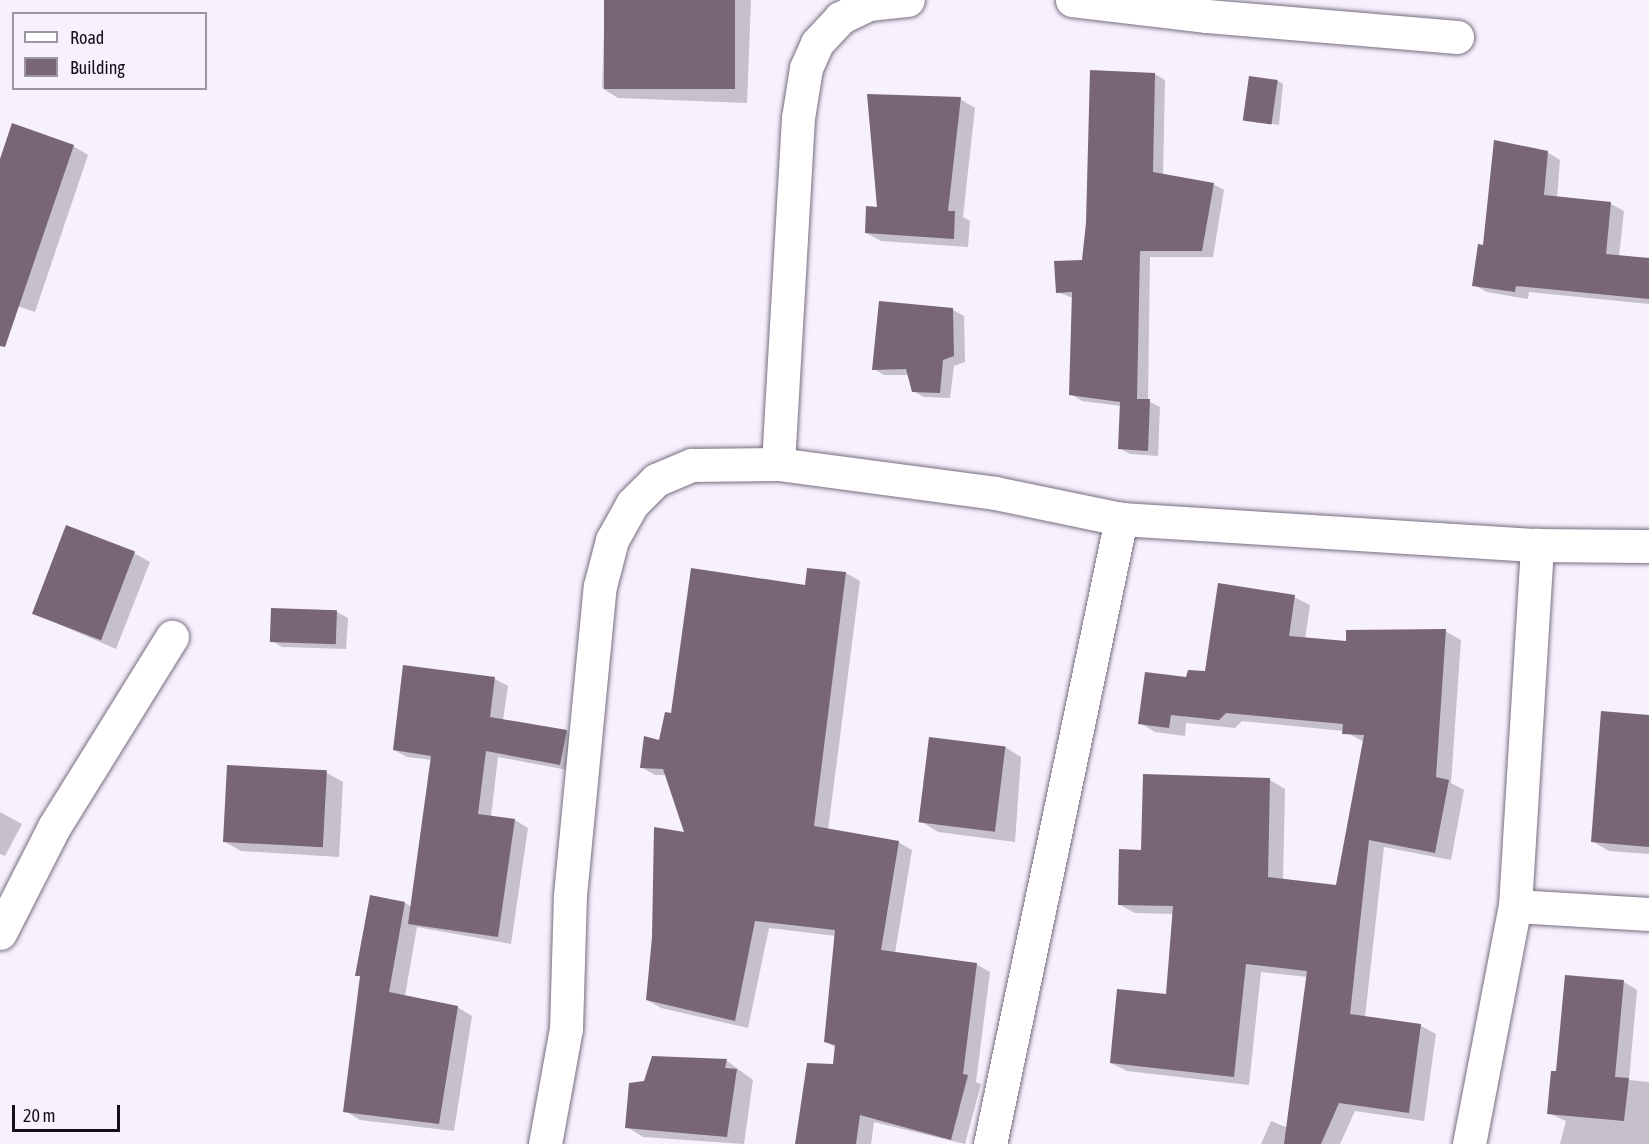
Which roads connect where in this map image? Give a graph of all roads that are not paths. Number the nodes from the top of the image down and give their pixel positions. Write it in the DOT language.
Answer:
graph roads {
  1 [pos="908,0"];
  2 [pos="1072,0"];
  3 [pos="1457,37"];
  4 [pos="778,464"];
  5 [pos="1121,519"];
  6 [pos="1537,545"];
  7 [pos="1649,546"];
  8 [pos="172,637"];
  9 [pos="1515,906"];
  10 [pos="1649,914"];
  11 [pos="0,933"];
  12 [pos="546,1144"];
  13 [pos="990,1144"];
  14 [pos="1469,1144"];
  1 -- 4 [label="street"];
  2 -- 3 [label="street"];
  4 -- 5 [label="street"];
  4 -- 12 [label="street"];
  5 -- 6 [label="street"];
  5 -- 13 [label="street"];
  6 -- 7 [label="street"];
  6 -- 9 [label="street"];
  8 -- 11 [label="street"];
  9 -- 10 [label="street"];
  9 -- 14 [label="street"];
}
